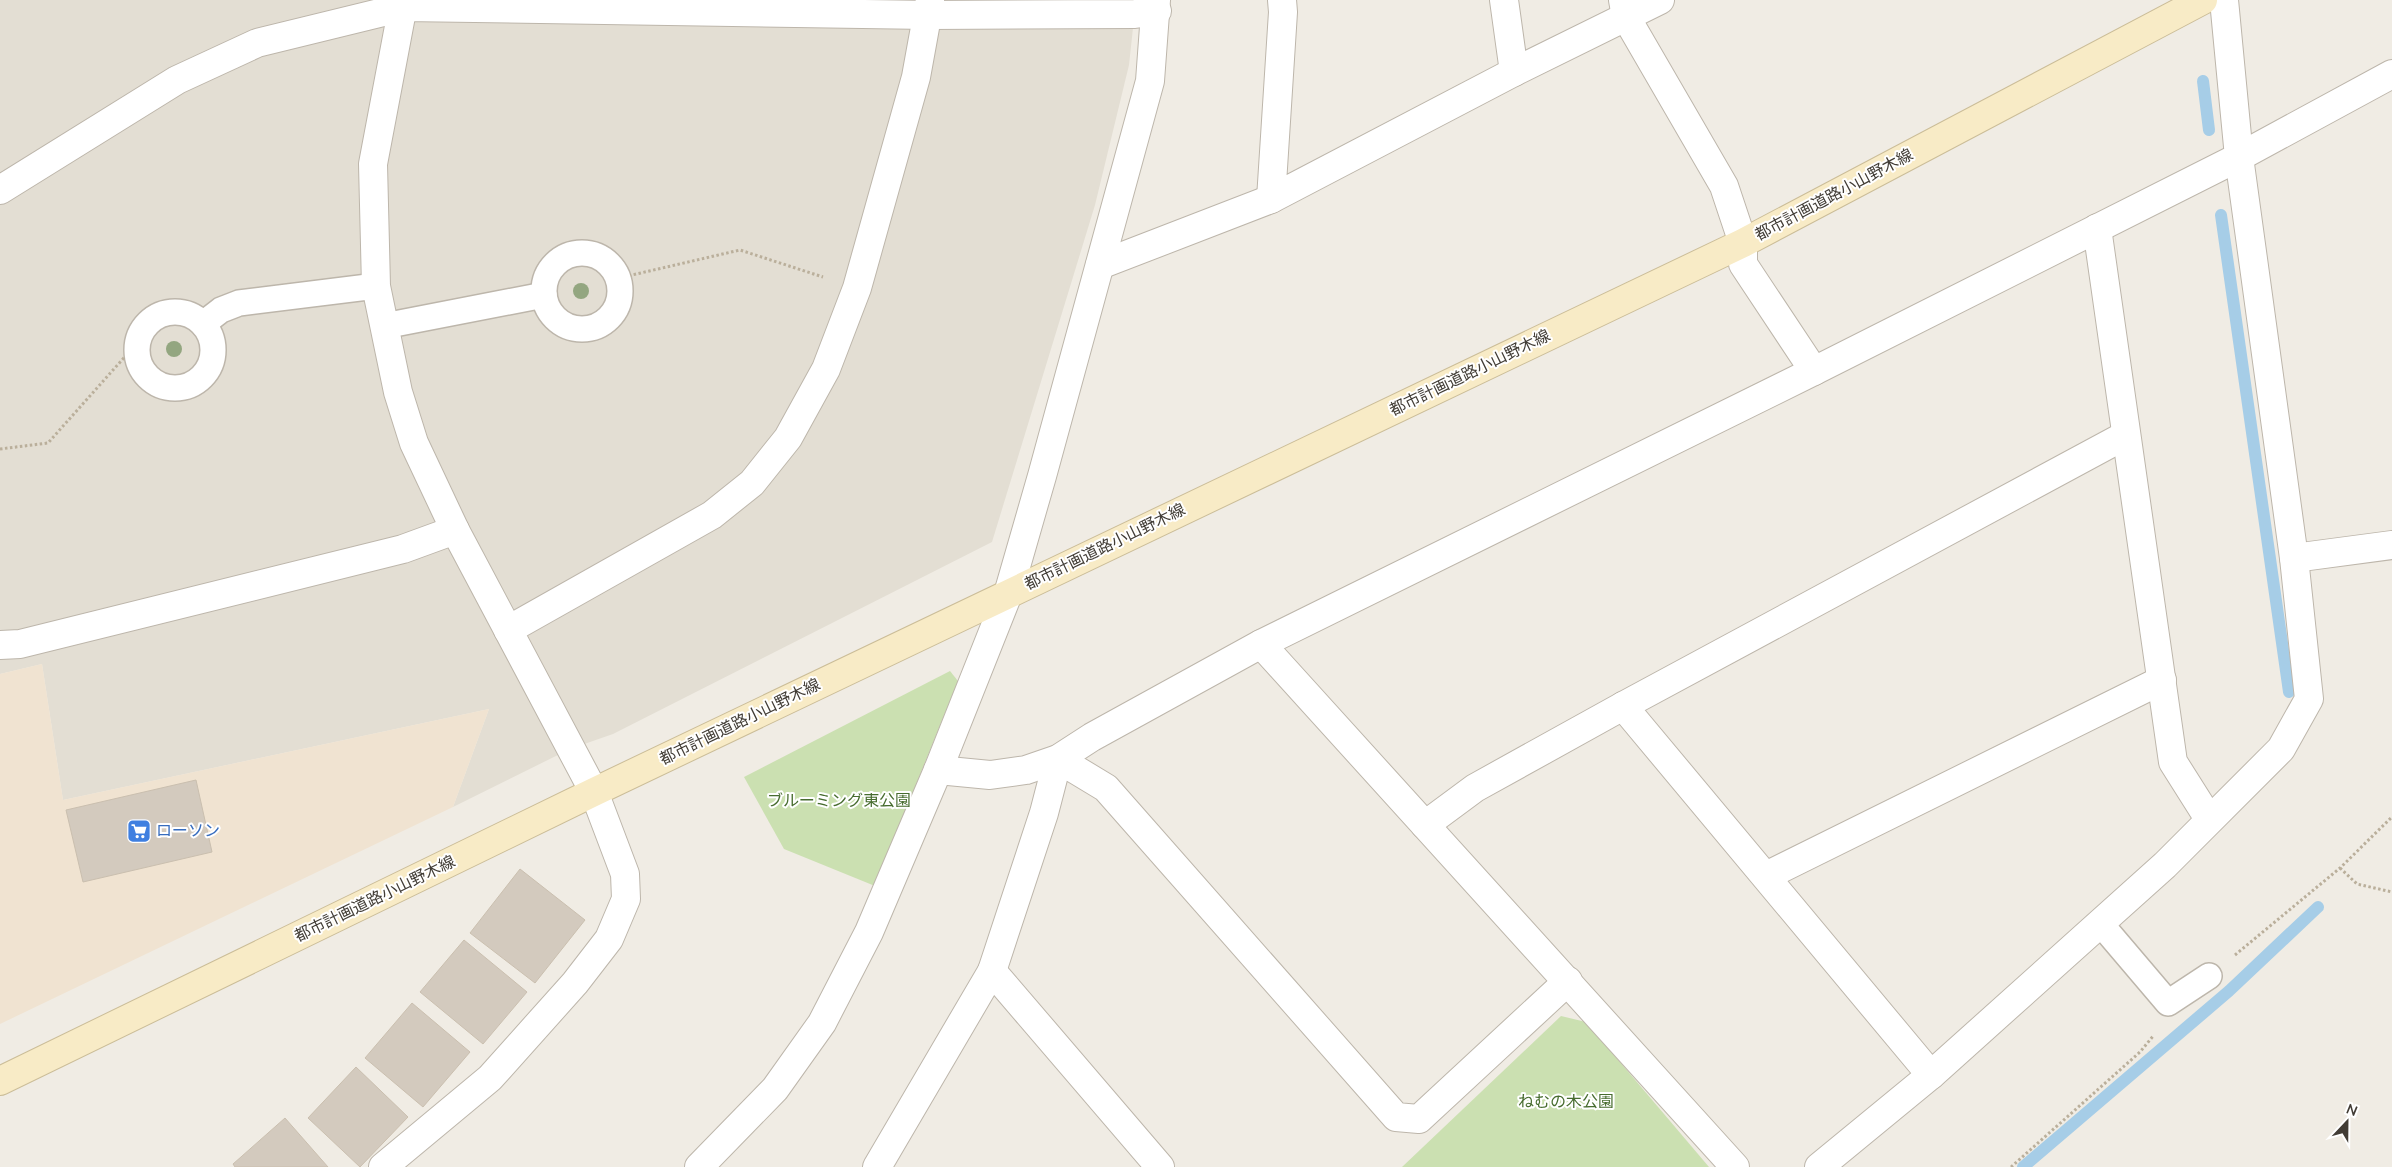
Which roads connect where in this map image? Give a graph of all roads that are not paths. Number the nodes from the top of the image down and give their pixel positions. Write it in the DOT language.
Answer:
graph roads {
  1 [pos="1282,0"];
  2 [pos="1504,0"];
  3 [pos="1660,0"];
  4 [pos="2203,0"];
  5 [pos="2224,0"];
  6 [pos="404,4"];
  7 [pos="1156,6"];
  8 [pos="929,7"];
  9 [pos="1624,8"];
  10 [pos="1514,72"];
  11 [pos="2392,74"];
  12 [pos="2239,156"];
  13 [pos="0,190"];
  14 [pos="1271,199"];
  15 [pos="2097,228"];
  16 [pos="1743,243"];
  17 [pos="1100,265"];
  18 [pos="376,286"];
  19 [pos="544,295"];
  20 [pos="203,324"];
  21 [pos="384,326"];
  22 [pos="1814,371"];
  23 [pos="2126,436"];
  24 [pos="455,530"];
  25 [pos="2392,546"];
  26 [pos="2294,558"];
  27 [pos="1008,594"];
  28 [pos="508,630"];
  29 [pos="1261,644"];
  30 [pos="0,645"];
  31 [pos="2162,680"];
  32 [pos="1623,706"];
  33 [pos="1058,759"];
  34 [pos="938,770"];
  35 [pos="594,792"];
  36 [pos="2210,819"];
  37 [pos="1425,825"];
  38 [pos="1766,876"];
  39 [pos="2100,924"];
  40 [pos="992,971"];
  41 [pos="2209,976"];
  42 [pos="1568,981"];
  43 [pos="1931,1076"];
  44 [pos="0,1081"];
  45 [pos="383,1167"];
  46 [pos="699,1167"];
  47 [pos="877,1167"];
  48 [pos="1160,1167"];
  49 [pos="1735,1167"];
  50 [pos="1820,1167"];
  1 -- 14 [label="street"];
  2 -- 10 [label="street"];
  3 -- 9 [label="street"];
  4 -- 16 [label="street, 都市計画道路小山野木線"];
  5 -- 12 [label="street"];
  6 -- 8 [label="street"];
  6 -- 13 [label="street"];
  6 -- 18 [label="street"];
  7 -- 8 [label="street"];
  7 -- 17 [label="street"];
  8 -- 28 [label="street"];
  9 -- 10 [label="street"];
  9 -- 16 [label="street"];
  10 -- 14 [label="street"];
  11 -- 12 [label="street"];
  12 -- 15 [label="street"];
  12 -- 26 [label="street"];
  14 -- 17 [label="street"];
  15 -- 22 [label="street"];
  15 -- 23 [label="street"];
  16 -- 22 [label="street"];
  16 -- 27 [label="street, 都市計画道路小山野木線"];
  17 -- 27 [label="street"];
  18 -- 20 [label="lane"];
  18 -- 21 [label="street"];
  19 -- 19 [label="lane"];
  19 -- 21 [label="lane"];
  20 -- 20 [label="lane"];
  21 -- 24 [label="street"];
  22 -- 29 [label="street"];
  23 -- 31 [label="street"];
  23 -- 32 [label="street"];
  24 -- 28 [label="street"];
  24 -- 30 [label="street"];
  25 -- 26 [label="street"];
  26 -- 36 [label="street"];
  27 -- 34 [label="street"];
  27 -- 35 [label="street, 都市計画道路小山野木線"];
  28 -- 35 [label="street"];
  29 -- 33 [label="street"];
  29 -- 37 [label="street"];
  31 -- 36 [label="street"];
  31 -- 38 [label="street"];
  32 -- 37 [label="street"];
  32 -- 38 [label="street"];
  33 -- 34 [label="street"];
  33 -- 40 [label="street"];
  33 -- 42 [label="street"];
  34 -- 46 [label="street"];
  35 -- 44 [label="street, 都市計画道路小山野木線"];
  35 -- 45 [label="street"];
  36 -- 39 [label="street"];
  37 -- 42 [label="street"];
  38 -- 43 [label="street"];
  39 -- 41 [label="lane"];
  39 -- 43 [label="street"];
  40 -- 47 [label="street"];
  40 -- 48 [label="street"];
  42 -- 49 [label="street"];
  43 -- 50 [label="street"];
}
